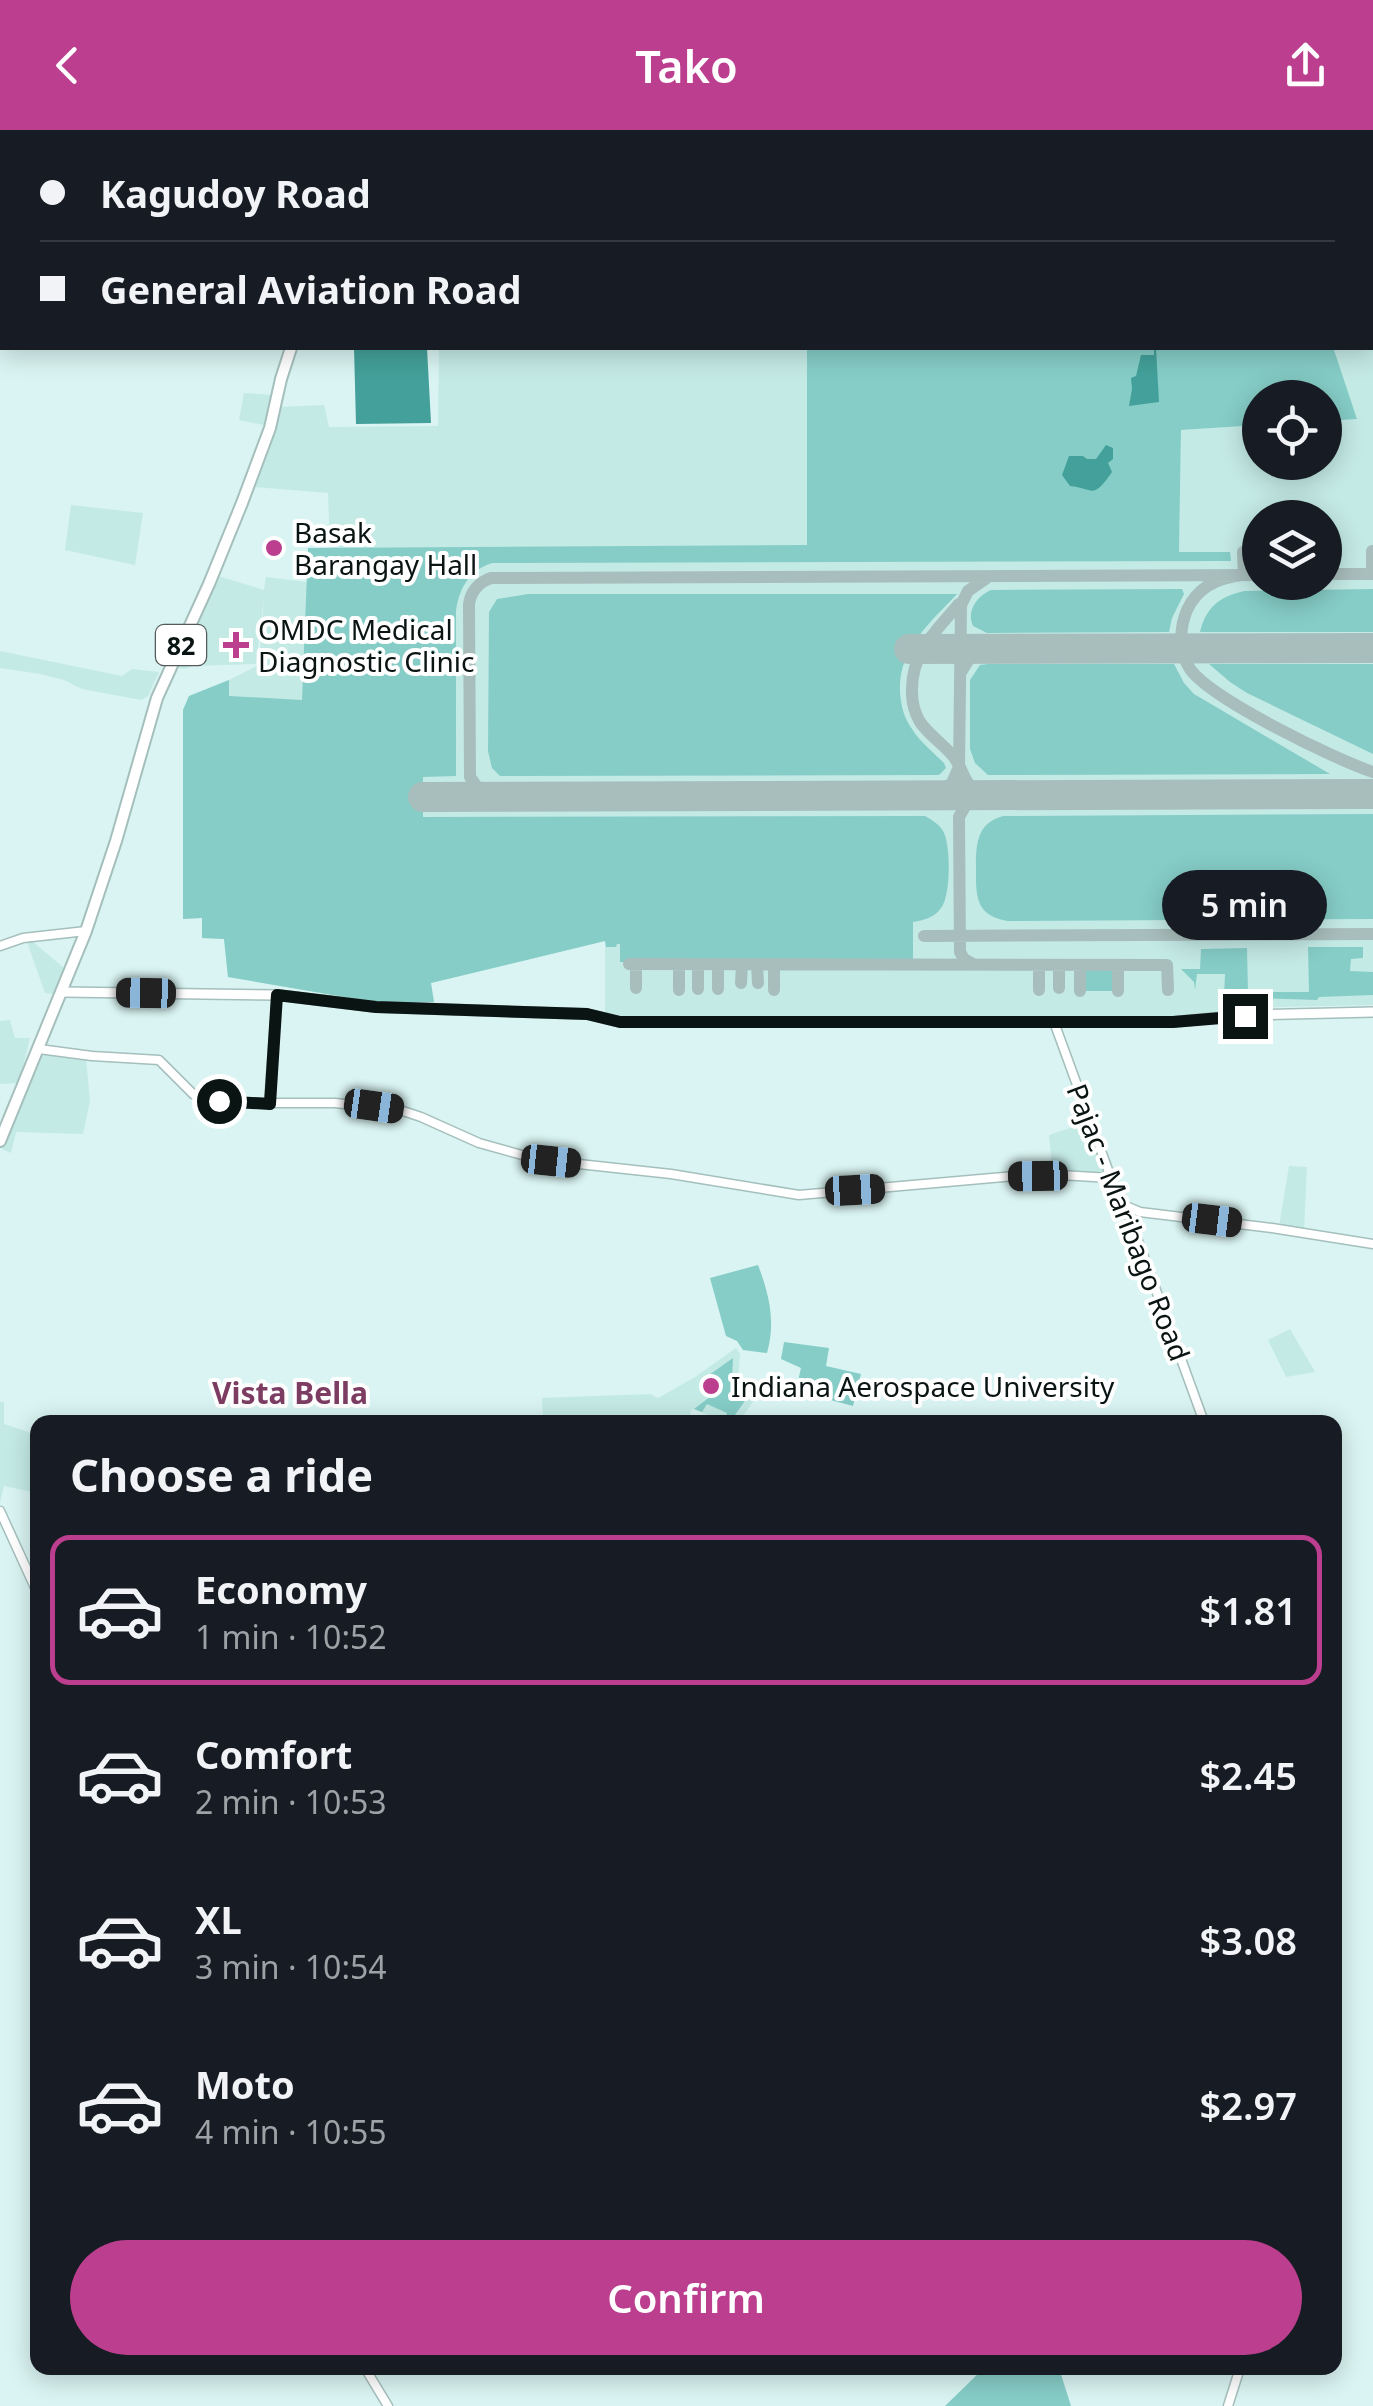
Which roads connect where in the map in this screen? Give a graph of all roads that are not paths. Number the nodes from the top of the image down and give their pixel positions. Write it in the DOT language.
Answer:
graph roads {
  1 [pos="289,350"];
  2 [pos="86,931"];
  3 [pos="0,946"];
  4 [pos="62,992"];
  5 [pos="277,995"];
  6 [pos="1373,1012"];
  7 [pos="1054,1022"];
  8 [pos="39,1049"];
  9 [pos="270,1104"];
  10 [pos="0,1141"];
  11 [pos="1112,1178"];
  12 [pos="1125,1205"];
  13 [pos="1140,1212"];
  14 [pos="1130,1219"];
  15 [pos="1373,1244"];
  16 [pos="1201,1415"];
  17 [pos="0,1510"];
  18 [pos="30,1576"];
  19 [pos="369,2375"];
  20 [pos="1238,2375"];
  21 [pos="388,2406"];
  22 [pos="1228,2406"];
  1 -- 2 [label="main road, 82"];
  2 -- 3 [label="street"];
  2 -- 4 [label="main road, 82"];
  4 -- 5 [label="main road"];
  4 -- 8 [label="main road, 82"];
  5 -- 7 [label="main road"];
  5 -- 9 [label="street"];
  6 -- 7 [label="main road"];
  7 -- 11 [label="street, Pajac - Maribago Road"];
  8 -- 9 [label="street"];
  8 -- 10 [label="main road, 82"];
  9 -- 11 [label="street"];
  11 -- 12 [label="street, Pajac - Maribago Road"];
  12 -- 13 [label="street"];
  12 -- 14 [label="street, Pajac - Maribago Road"];
  13 -- 14 [label="street"];
  13 -- 15 [label="street"];
  14 -- 16 [label="street, Pajac - Maribago Road"];
  17 -- 18 [label="street"];
  19 -- 21 [label="street"];
  20 -- 22 [label="street"];
}
